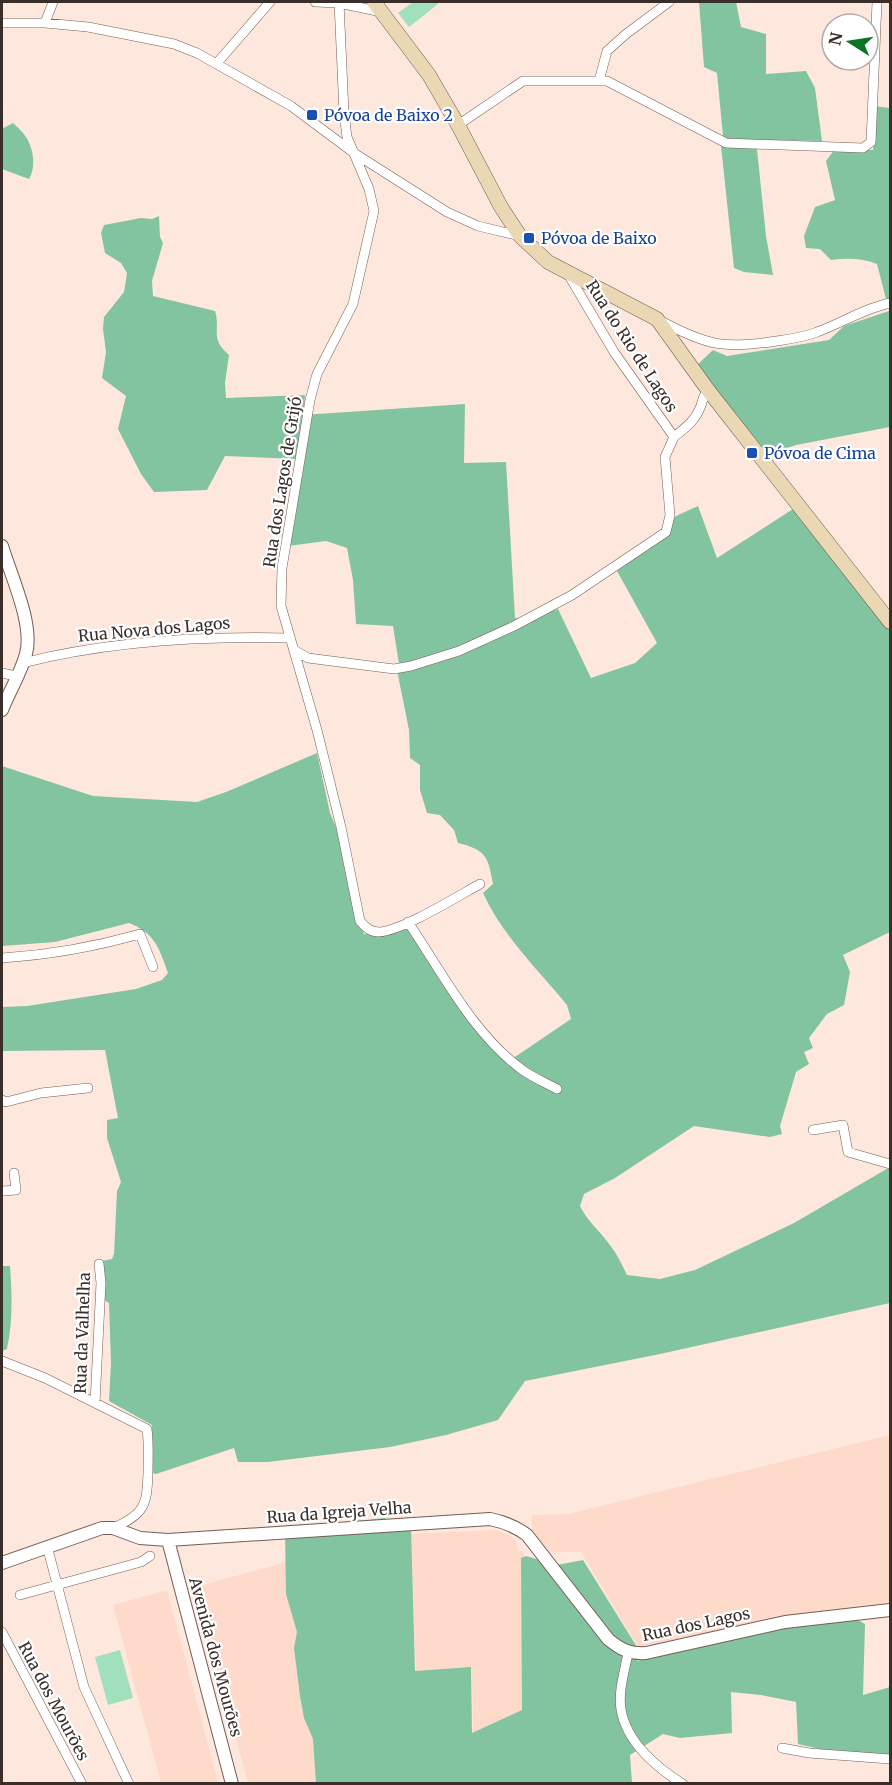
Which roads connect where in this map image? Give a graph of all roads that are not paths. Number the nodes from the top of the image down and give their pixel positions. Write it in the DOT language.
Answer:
graph roads {
  1 [pos="53,2"];
  2 [pos="270,2"];
  3 [pos="315,2"];
  4 [pos="339,2"];
  5 [pos="669,2"];
  6 [pos="877,2"];
  7 [pos="378,7"];
  8 [pos="45,22"];
  9 [pos="2,23"];
  10 [pos="217,63"];
  11 [pos="599,81"];
  12 [pos="458,125"];
  13 [pos="354,153"];
  14 [pos="520,236"];
  15 [pos="566,271"];
  16 [pos="891,303"];
  17 [pos="657,319"];
  18 [pos="708,390"];
  19 [pos="674,437"];
  20 [pos="2,546"];
  21 [pos="891,622"];
  22 [pos="289,638"];
  23 [pos="294,650"];
  24 [pos="23,663"];
  25 [pos="2,673"];
  26 [pos="16,676"];
  27 [pos="2,710"];
  28 [pos="480,884"];
  29 [pos="408,922"];
  30 [pos="2,958"];
  31 [pos="153,967"];
  32 [pos="88,1088"];
  33 [pos="557,1089"];
  34 [pos="2,1100"];
  35 [pos="813,1130"];
  36 [pos="891,1164"];
  37 [pos="14,1173"];
  38 [pos="2,1191"];
  39 [pos="99,1264"];
  40 [pos="2,1361"];
  41 [pos="95,1403"];
  42 [pos="113,1528"];
  43 [pos="168,1540"];
  44 [pos="47,1546"];
  45 [pos="150,1557"];
  46 [pos="2,1563"];
  47 [pos="57,1585"];
  48 [pos="20,1595"];
  49 [pos="891,1610"];
  50 [pos="2,1632"];
  51 [pos="628,1653"];
  52 [pos="782,1748"];
  53 [pos="891,1759"];
  54 [pos="82,1784"];
  55 [pos="129,1784"];
  56 [pos="232,1784"];
  57 [pos="683,1784"];
  1 -- 8 [label="street"];
  2 -- 10 [label="street"];
  3 -- 4 [label="street"];
  4 -- 7 [label="street"];
  4 -- 13 [label="street, Rua dos Lagos de Grijó"];
  5 -- 11 [label="street"];
  6 -- 11 [label="street"];
  7 -- 12 [label="main road"];
  8 -- 9 [label="street"];
  8 -- 10 [label="street"];
  10 -- 13 [label="street"];
  11 -- 12 [label="street"];
  12 -- 14 [label="main road"];
  13 -- 14 [label="street"];
  13 -- 22 [label="street, Rua dos Lagos de Grijó"];
  14 -- 15 [label="main road"];
  15 -- 17 [label="main road"];
  15 -- 19 [label="street, Rua do Rio de Lagos"];
  16 -- 17 [label="street"];
  17 -- 18 [label="main road"];
  18 -- 19 [label="street, Rua do Rio de Lagos"];
  18 -- 21 [label="main road"];
  19 -- 23 [label="street, Rua do Rio de Lagos"];
  20 -- 24 [label="street"];
  22 -- 23 [label="street, Rua dos Lagos de Grijó"];
  22 -- 24 [label="street, Rua Nova dos Lagos"];
  23 -- 29 [label="street, Rua dos Lagos de Grijó"];
  24 -- 26 [label="street"];
  25 -- 26 [label="street"];
  26 -- 27 [label="street"];
  28 -- 29 [label="street, Rua dos Lagos de Grijó"];
  29 -- 33 [label="street"];
  30 -- 31 [label="street"];
  32 -- 34 [label="street"];
  35 -- 36 [label="street"];
  37 -- 38 [label="street"];
  39 -- 41 [label="street, Rua da Valhelha"];
  40 -- 41 [label="street"];
  41 -- 42 [label="street"];
  42 -- 43 [label="street, Rua da Igreja Velha"];
  42 -- 44 [label="street"];
  43 -- 51 [label="street, Rua da Igreja Velha"];
  43 -- 56 [label="street, Avenida dos Mourões"];
  44 -- 46 [label="street"];
  44 -- 47 [label="street"];
  45 -- 47 [label="street"];
  47 -- 48 [label="street"];
  47 -- 55 [label="street"];
  49 -- 51 [label="street, Rua dos Lagos"];
  50 -- 54 [label="street, Rua dos Mourões"];
  51 -- 57 [label="street, Rua dos Lagos"];
  52 -- 53 [label="street"];
}
